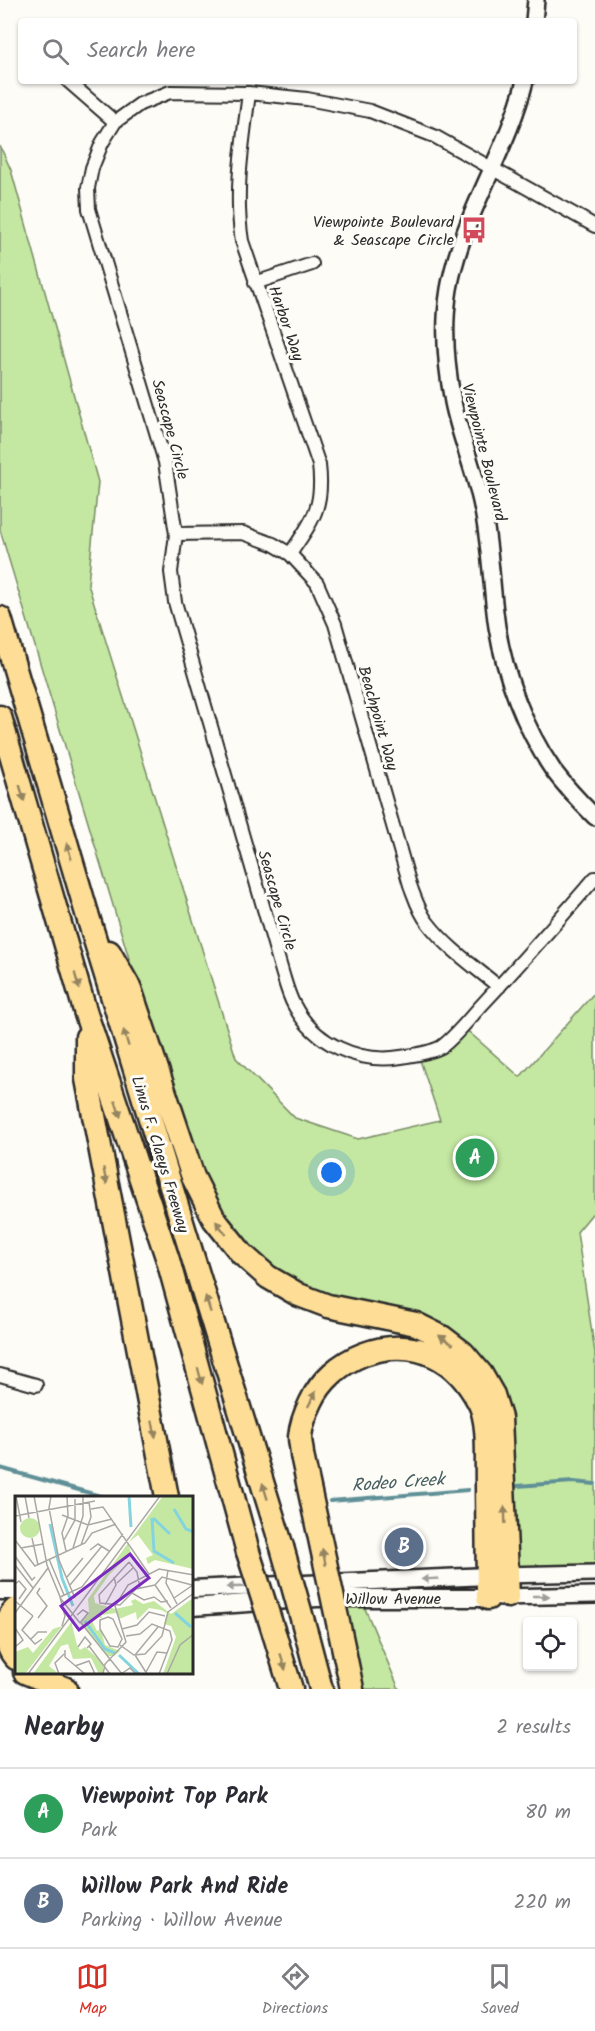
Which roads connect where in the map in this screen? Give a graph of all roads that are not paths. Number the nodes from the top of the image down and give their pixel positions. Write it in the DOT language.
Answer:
graph roads {
  1 [pos="536,0"];
  2 [pos="534,18"];
  3 [pos="71,84"];
  4 [pos="524,84"];
  5 [pos="249,93"];
  6 [pos="115,122"];
  7 [pos="493,168"];
  8 [pos="595,226"];
  9 [pos="312,264"];
  10 [pos="255,283"];
  11 [pos="176,534"];
  12 [pos="290,554"];
  13 [pos="0,618"];
  14 [pos="0,717"];
  15 [pos="595,817"];
  16 [pos="595,878"];
  17 [pos="88,917"];
  18 [pos="499,987"];
  19 [pos="86,1014"];
  20 [pos="0,1375"];
  21 [pos="36,1385"];
  22 [pos="166,1496"];
  23 [pos="595,1573"];
  24 [pos="498,1586"];
  25 [pos="194,1589"];
  26 [pos="595,1595"];
  27 [pos="194,1607"];
  28 [pos="11,1612"];
  29 [pos="15,1657"];
  30 [pos="0,1662"];
  31 [pos="15,1669"];
  32 [pos="33,1675"];
  33 [pos="66,1689"];
  34 [pos="291,1689"];
  35 [pos="321,1689"];
  36 [pos="352,1689"];
  1 -- 2 [label="street"];
  3 -- 6 [label="street"];
  4 -- 7 [label="street, Viewpointe Boulevard"];
  5 -- 6 [label="street, Seascape Circle"];
  5 -- 7 [label="street, Seascape Circle"];
  5 -- 10 [label="street, Harbor Way"];
  6 -- 11 [label="street, Seascape Circle"];
  7 -- 8 [label="street, Seascape Circle"];
  7 -- 15 [label="street, Viewpointe Boulevard"];
  9 -- 10 [label="street"];
  10 -- 12 [label="street, Harbor Way"];
  11 -- 12 [label="street, Beachpoint Way"];
  11 -- 18 [label="street, Seascape Circle"];
  12 -- 18 [label="street, Beachpoint Way"];
  17 -- 13 [label="highway, Linus F. Claeys Freeway, one-way"];
  14 -- 19 [label="highway, Linus F. Claeys Freeway, one-way"];
  16 -- 18 [label="street, Seascape Circle"];
  24 -- 17 [label="highway, one-way"];
  35 -- 17 [label="highway, Linus F. Claeys Freeway, one-way, bridge"];
  19 -- 22 [label="highway, one-way"];
  19 -- 34 [label="highway, Linus F. Claeys Freeway, one-way, bridge"];
  20 -- 21 [label="street"];
  23 -- 24 [label="street, Willow Avenue"];
  24 -- 25 [label="main road, Willow Avenue, one-way"];
  24 -- 26 [label="street, Willow Avenue, one-way"];
  24 -- 27 [label="main road, Willow Avenue"];
  36 -- 24 [label="highway, one-way, bridge"];
  28 -- 29 [label="highway"];
  30 -- 31 [label="highway"];
  32 -- 33 [label="highway"];
}
